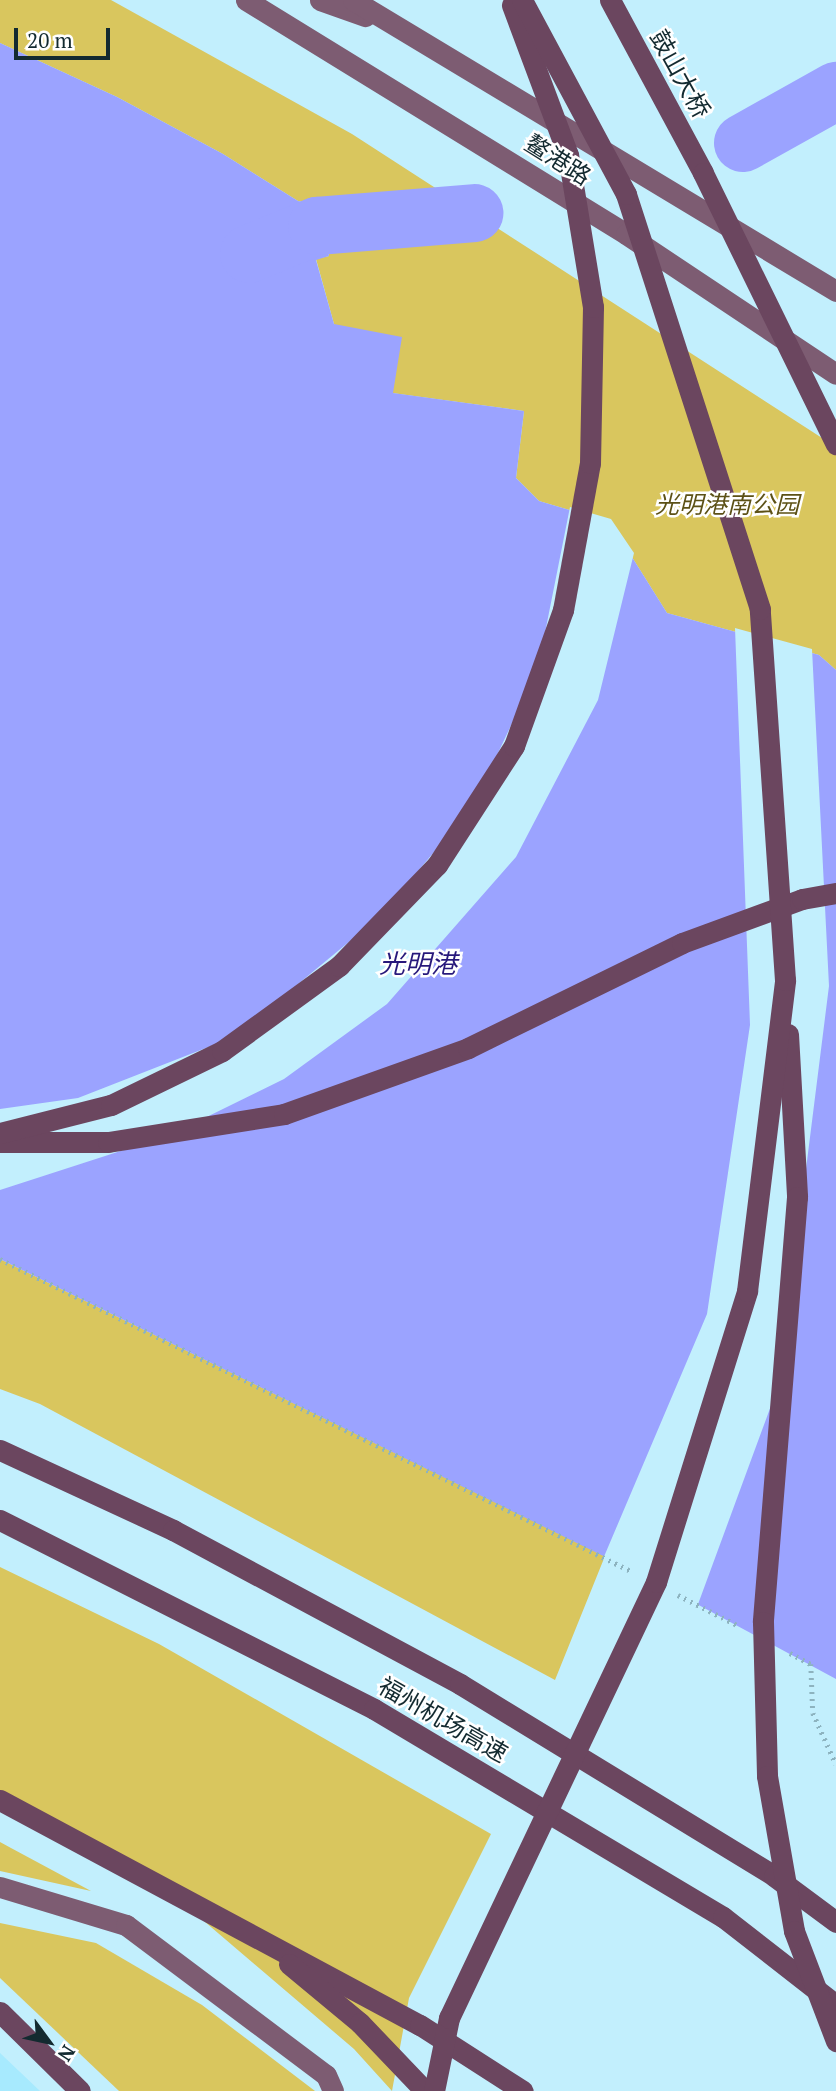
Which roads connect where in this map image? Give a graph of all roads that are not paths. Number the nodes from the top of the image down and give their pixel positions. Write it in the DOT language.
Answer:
graph roads {
  1 [pos="246,0"];
  2 [pos="320,0"];
  3 [pos="353,0"];
  4 [pos="375,0"];
  5 [pos="510,0"];
  6 [pos="522,0"];
  7 [pos="610,0"];
  8 [pos="407,30"];
  9 [pos="836,291"];
  10 [pos="836,374"];
  11 [pos="836,444"];
  12 [pos="836,893"];
  13 [pos="785,980"];
  14 [pos="0,1133"];
  15 [pos="0,1142"];
  16 [pos="0,1450"];
  17 [pos="0,1520"];
  18 [pos="0,1800"];
  19 [pos="0,1887"];
  20 [pos="200,1905"];
  21 [pos="836,1922"];
  22 [pos="836,2006"];
  23 [pos="0,2012"];
  24 [pos="836,2041"];
  25 [pos="80,2091"];
  26 [pos="333,2091"];
  27 [pos="425,2091"];
  28 [pos="434,2091"];
  29 [pos="523,2091"];
  1 -- 10 [label="main road, 鳌港路"];
  2 -- 8 [label="main road, 鳌港路"];
  3 -- 8 [label="main road, 鳌港路"];
  4 -- 8 [label="main road, 鳌港路"];
  5 -- 14 [label="highway, bridge"];
  6 -- 13 [label="highway, bridge"];
  7 -- 11 [label="highway, 鼓山大桥, bridge"];
  8 -- 9 [label="main road, 鳌港路, bridge"];
  12 -- 15 [label="highway"];
  13 -- 24 [label="highway, bridge"];
  13 -- 28 [label="highway, bridge"];
  16 -- 21 [label="highway, 福州机场高速, bridge"];
  17 -- 22 [label="highway, 福州机场高速, bridge"];
  18 -- 20 [label="highway"];
  19 -- 26 [label="main road"];
  20 -- 27 [label="highway"];
  20 -- 29 [label="highway"];
  23 -- 25 [label="highway"];
}
